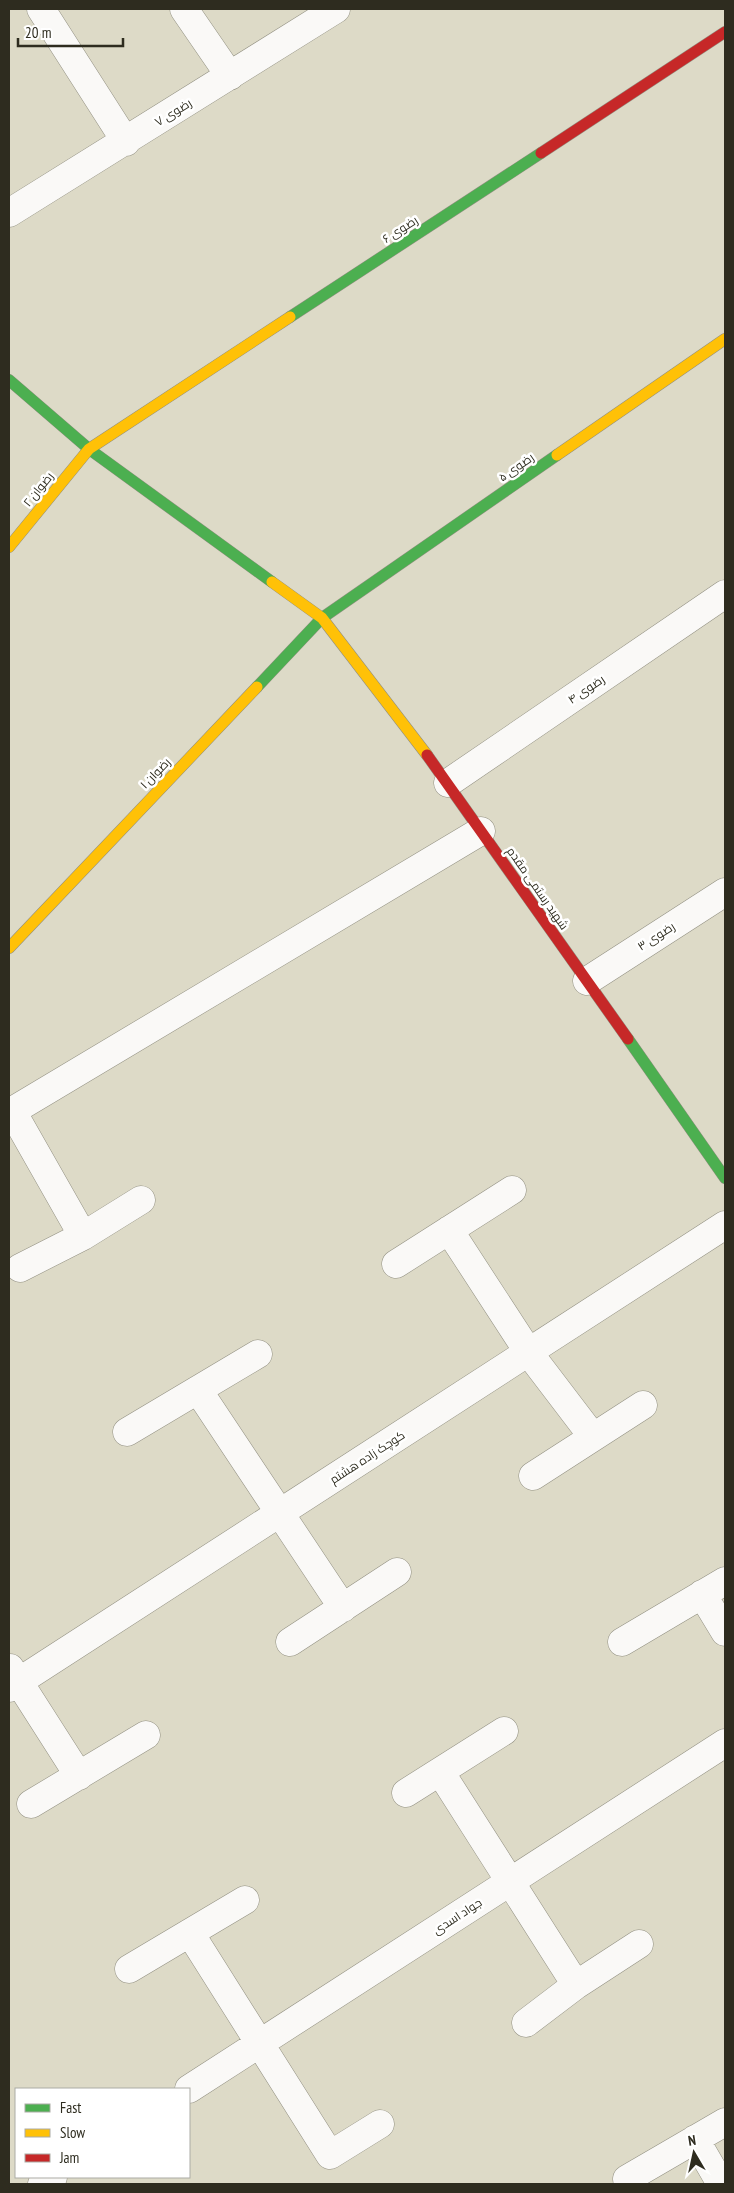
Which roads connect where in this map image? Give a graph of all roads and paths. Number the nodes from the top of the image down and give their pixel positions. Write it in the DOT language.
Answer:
graph roads {
  1 [pos="41,9"];
  2 [pos="184,9"];
  3 [pos="336,9"];
  4 [pos="725,32"];
  5 [pos="230,76"];
  6 [pos="126,142"];
  7 [pos="9,213"];
  8 [pos="725,339"];
  9 [pos="9,380"];
  10 [pos="89,449"];
  11 [pos="9,547"];
  12 [pos="725,594"];
  13 [pos="322,618"];
  14 [pos="448,784"];
  15 [pos="481,831"];
  16 [pos="725,892"];
  17 [pos="9,948"];
  18 [pos="587,981"];
  19 [pos="10,1112"];
  20 [pos="725,1177"];
  21 [pos="512,1190"];
  22 [pos="141,1200"];
  23 [pos="725,1225"];
  24 [pos="450,1230"];
  25 [pos="83,1236"];
  26 [pos="396,1264"];
  27 [pos="20,1268"];
  28 [pos="529,1353"];
  29 [pos="258,1354"];
  30 [pos="198,1390"];
  31 [pos="643,1405"];
  32 [pos="127,1432"];
  33 [pos="593,1437"];
  34 [pos="533,1476"];
  35 [pos="278,1514"];
  36 [pos="397,1572"];
  37 [pos="725,1581"];
  38 [pos="702,1594"];
  39 [pos="343,1608"];
  40 [pos="725,1632"];
  41 [pos="290,1642"];
  42 [pos="622,1642"];
  43 [pos="12,1679"];
  44 [pos="504,1731"];
  45 [pos="146,1735"];
  46 [pos="725,1743"];
  47 [pos="441,1773"];
  48 [pos="78,1776"];
  49 [pos="406,1793"];
  50 [pos="31,1804"];
  51 [pos="510,1882"];
  52 [pos="245,1900"];
  53 [pos="190,1933"];
  54 [pos="639,1944"];
  55 [pos="130,1969"];
  56 [pos="576,1984"];
  57 [pos="526,2023"];
  58 [pos="259,2044"];
  59 [pos="190,2088"];
  60 [pos="725,2122"];
  61 [pos="380,2124"];
  62 [pos="695,2139"];
  63 [pos="627,2179"];
  64 [pos="721,2184"];
  1 -- 6 [label="street"];
  2 -- 5 [label="street"];
  3 -- 5 [label="street, رضوی ۷"];
  4 -- 10 [label="street, رضوی ۶"];
  5 -- 6 [label="street, رضوی ۷"];
  6 -- 7 [label="street, رضوی ۷"];
  8 -- 13 [label="street, رضوی ۵"];
  9 -- 10 [label="street, شهید رستمی مقدم"];
  10 -- 11 [label="street, رضوان ۲"];
  10 -- 13 [label="street, شهید رستمی مقدم"];
  12 -- 14 [label="street, رضوی ۴"];
  13 -- 14 [label="street, شهید رستمی مقدم"];
  13 -- 17 [label="street, رضوان ۱"];
  14 -- 15 [label="street, شهید رستمی مقدم"];
  15 -- 18 [label="street, شهید رستمی مقدم"];
  15 -- 19 [label="street"];
  16 -- 18 [label="street, رضوی ۳"];
  18 -- 20 [label="street, شهید رستمی مقدم"];
  19 -- 25 [label="street"];
  21 -- 24 [label="street"];
  22 -- 25 [label="street"];
  23 -- 28 [label="street, کوچک زاده هشتم"];
  24 -- 26 [label="street"];
  24 -- 28 [label="street"];
  25 -- 27 [label="street"];
  28 -- 33 [label="street"];
  28 -- 35 [label="street, کوچک زاده هشتم"];
  29 -- 30 [label="street"];
  30 -- 32 [label="street"];
  30 -- 35 [label="street"];
  31 -- 33 [label="street"];
  33 -- 34 [label="street"];
  35 -- 39 [label="street"];
  35 -- 43 [label="street, کوچک زاده هشتم"];
  36 -- 39 [label="street"];
  37 -- 38 [label="street"];
  38 -- 40 [label="street"];
  38 -- 42 [label="street"];
  39 -- 41 [label="street"];
  43 -- 48 [label="street"];
  44 -- 47 [label="street"];
  45 -- 48 [label="street"];
  46 -- 51 [label="street, جواد اسدی"];
  47 -- 49 [label="street"];
  47 -- 51 [label="street"];
  48 -- 50 [label="street"];
  51 -- 56 [label="street"];
  51 -- 58 [label="street, جواد اسدی"];
  52 -- 53 [label="street"];
  53 -- 55 [label="street"];
  53 -- 58 [label="street"];
  54 -- 56 [label="street"];
  56 -- 57 [label="street"];
  58 -- 59 [label="street, جواد اسدی"];
  58 -- 61 [label="street"];
  60 -- 62 [label="street"];
  62 -- 63 [label="street"];
  62 -- 64 [label="street"];
}
